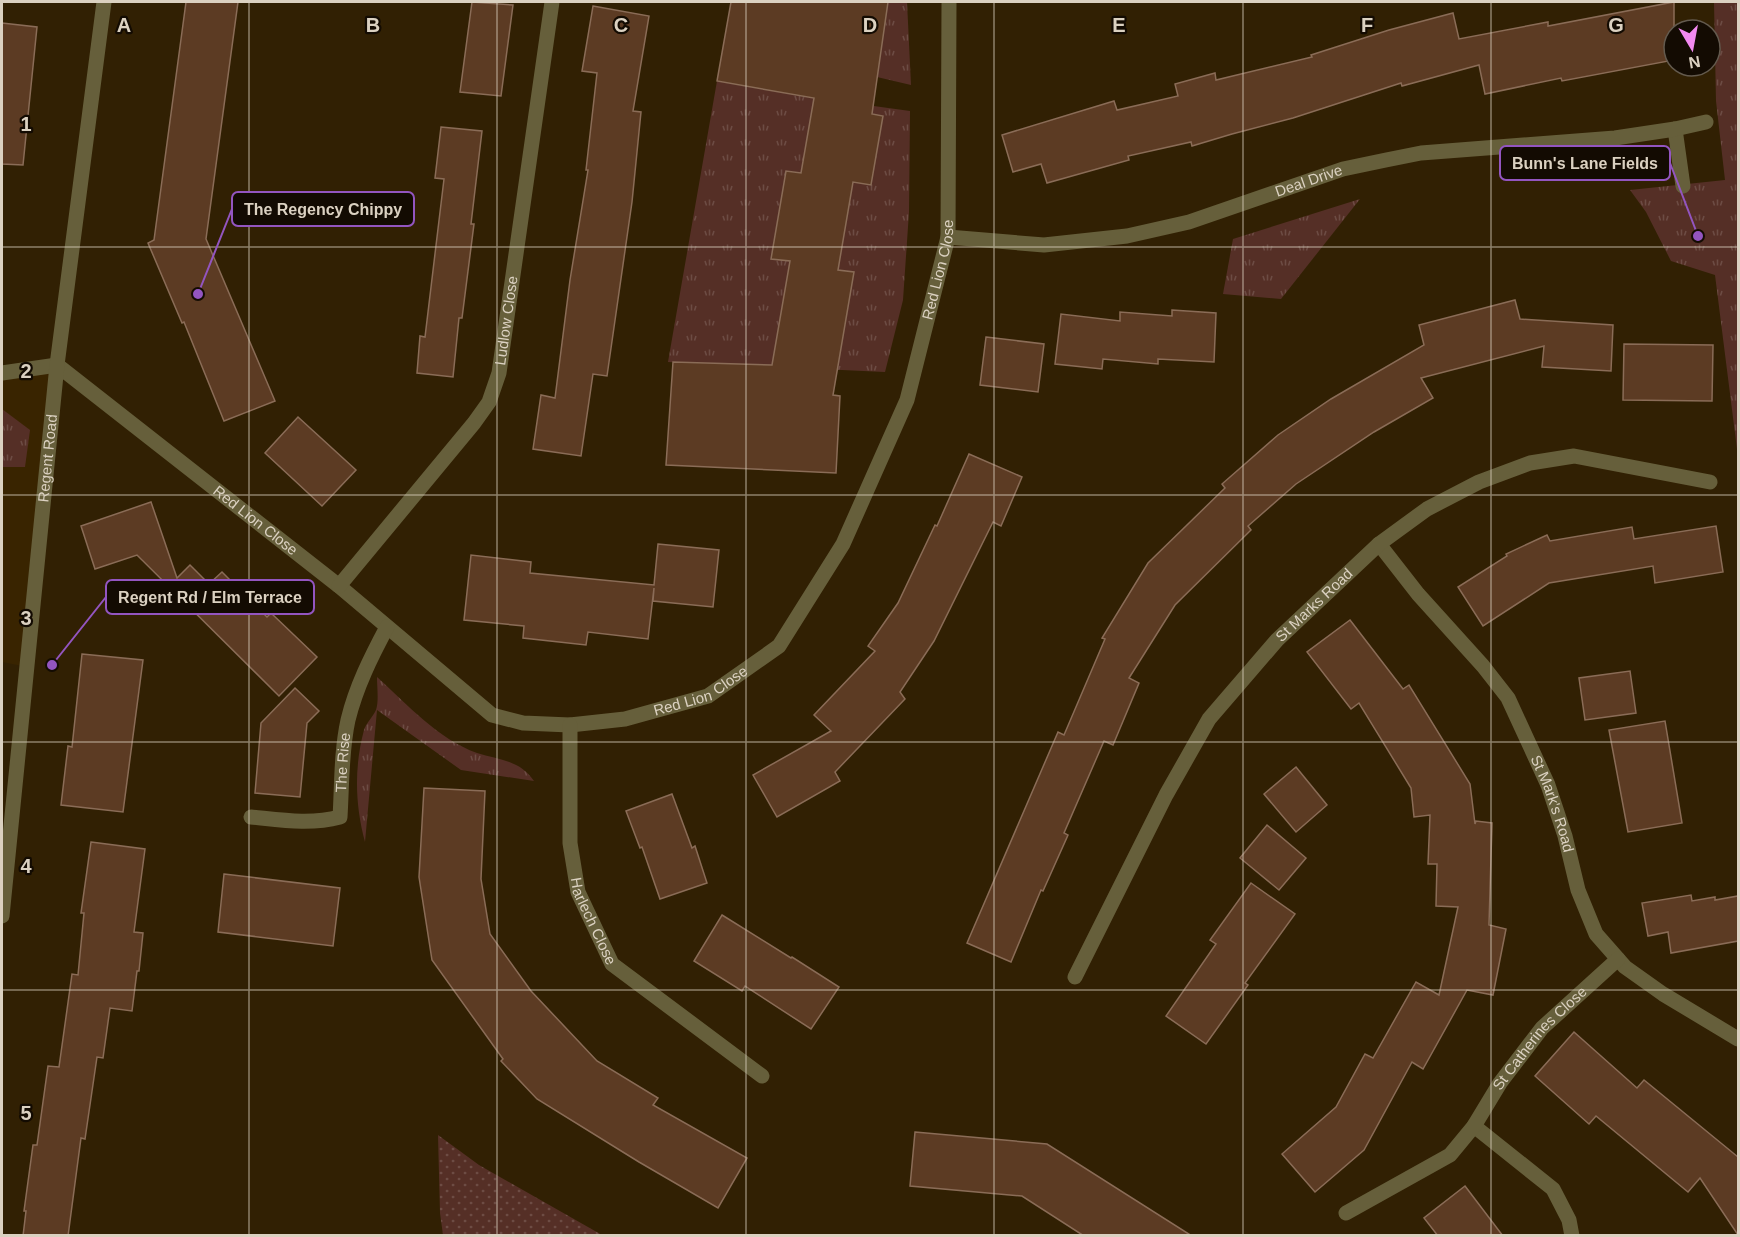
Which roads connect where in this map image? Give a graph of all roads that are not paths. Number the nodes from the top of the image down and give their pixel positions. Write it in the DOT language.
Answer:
graph roads {
  1 [pos="104,2"];
  2 [pos="552,2"];
  3 [pos="949,2"];
  4 [pos="1707,122"];
  5 [pos="1676,129"];
  6 [pos="1683,186"];
  7 [pos="948,237"];
  8 [pos="57,365"];
  9 [pos="2,373"];
  10 [pos="1710,482"];
  11 [pos="1379,544"];
  12 [pos="339,586"];
  13 [pos="387,627"];
  14 [pos="570,725"];
  15 [pos="251,817"];
  16 [pos="2,916"];
  17 [pos="1618,959"];
  18 [pos="1075,977"];
  19 [pos="1738,1040"];
  20 [pos="762,1076"];
  21 [pos="1474,1126"];
  22 [pos="1346,1213"];
  23 [pos="1572,1236"];
  1 -- 8 [label="street, Regent Road"];
  2 -- 12 [label="street, Ludlow Close"];
  3 -- 7 [label="street, Red Lion Close"];
  4 -- 5 [label="street, Deal Drive"];
  5 -- 6 [label="street"];
  5 -- 7 [label="street, Deal Drive"];
  7 -- 14 [label="street, Red Lion Close"];
  8 -- 9 [label="street"];
  8 -- 12 [label="street, Red Lion Close"];
  8 -- 16 [label="street, Regent Road"];
  10 -- 11 [label="street, St Marks Road"];
  11 -- 17 [label="street, St Mark's Road"];
  11 -- 18 [label="street, St Marks Road"];
  12 -- 13 [label="street, Red Lion Close"];
  13 -- 14 [label="street, Red Lion Close"];
  13 -- 15 [label="street, The Rise"];
  14 -- 20 [label="street, Harlech Close"];
  17 -- 19 [label="street, St Mark's Road"];
  17 -- 21 [label="street, St Catherines Close"];
  21 -- 22 [label="street, St Catherines Close"];
  21 -- 23 [label="street"];
}
